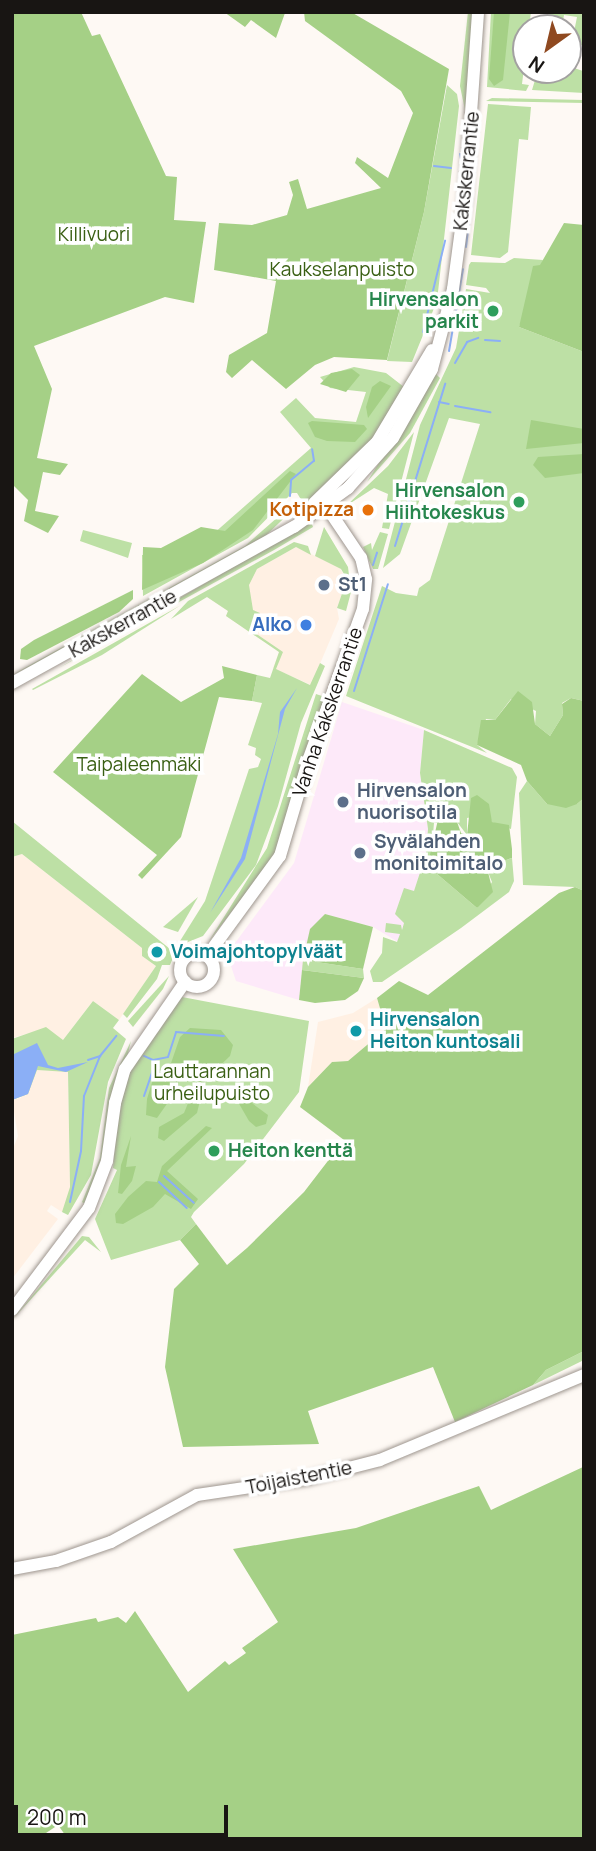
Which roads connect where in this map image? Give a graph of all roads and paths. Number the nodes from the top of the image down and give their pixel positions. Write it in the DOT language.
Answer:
graph roads {
  1 [pos="478,12"];
  2 [pos="323,501"];
  3 [pos="12,683"];
  4 [pos="207,956"];
  5 [pos="185,982"];
  6 [pos="12,1310"];
  7 [pos="584,1375"];
  8 [pos="12,1569"];
  1 -- 2 [label="street, Kakskerrantie"];
  2 -- 3 [label="street, Kakskerrantie"];
  2 -- 4 [label="street, Vanha Kakskerrantie"];
  4 -- 5 [label="street"];
  4 -- 5 [label="street"];
  5 -- 6 [label="street"];
  7 -- 8 [label="street, Toijaistentie"];
}
